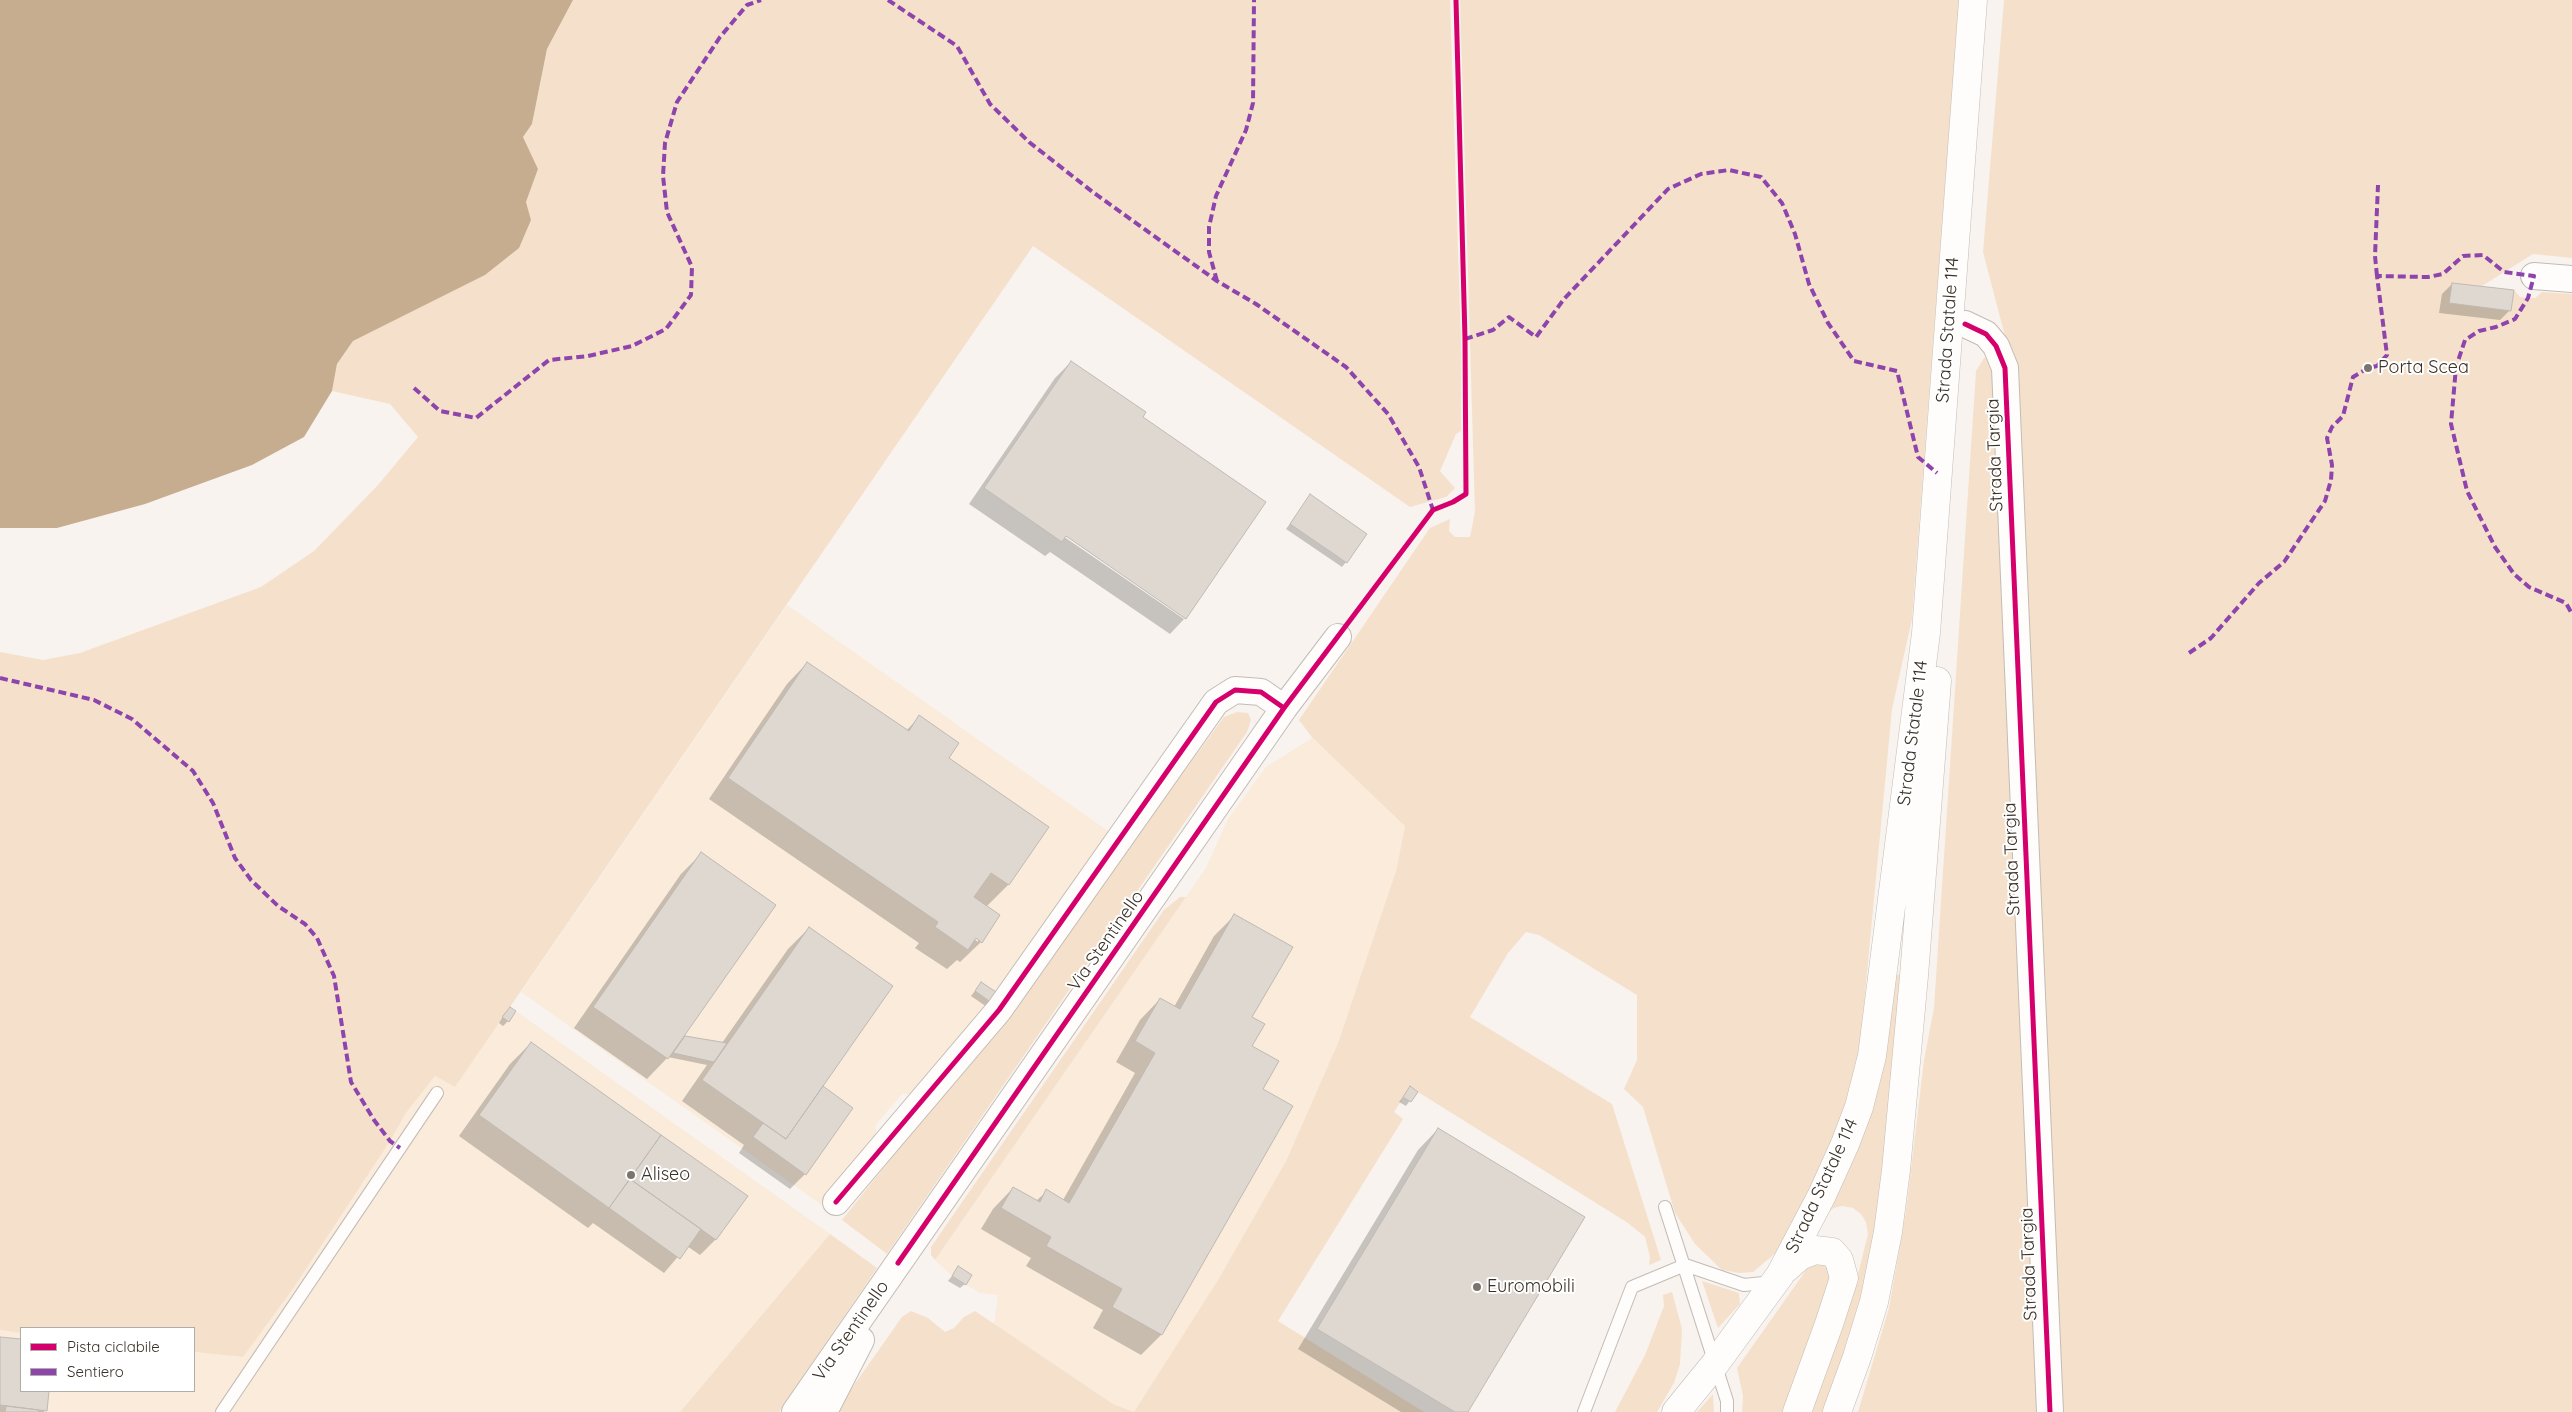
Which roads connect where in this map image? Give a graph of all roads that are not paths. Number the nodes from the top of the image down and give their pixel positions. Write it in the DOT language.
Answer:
graph roads {
  1 [pos="1973,0"];
  2 [pos="1992,0"];
  3 [pos="2534,276"];
  4 [pos="2572,279"];
  5 [pos="1965,324"];
  6 [pos="1338,637"];
  7 [pos="1284,708"];
  8 [pos="437,1093"];
  9 [pos="836,1202"];
  10 [pos="1665,1207"];
  11 [pos="898,1263"];
  12 [pos="1685,1265"];
  13 [pos="1780,1275"];
  14 [pos="1715,1364"];
  15 [pos="222,1412"];
  16 [pos="796,1412"];
  17 [pos="824,1412"];
  18 [pos="1584,1412"];
  19 [pos="1676,1412"];
  20 [pos="1727,1412"];
  21 [pos="1797,1412"];
  22 [pos="1837,1412"];
  23 [pos="2050,1412"];
  1 -- 13 [label="main road, Strada Statale 114"];
  2 -- 5 [label="main road, Strada Statale 114"];
  3 -- 4 [label="street"];
  5 -- 22 [label="main road, Strada Statale 114"];
  5 -- 23 [label="street, Strada Targia"];
  6 -- 7 [label="street, Via Stentinello"];
  7 -- 9 [label="street"];
  7 -- 11 [label="street, Via Stentinello"];
  8 -- 15 [label="lane"];
  10 -- 12 [label="lane"];
  11 -- 16 [label="street, Via Stentinello"];
  11 -- 17 [label="street"];
  12 -- 13 [label="lane"];
  12 -- 14 [label="lane"];
  12 -- 18 [label="lane"];
  13 -- 14 [label="main road, Strada Statale 114"];
  13 -- 21 [label="main road"];
  14 -- 19 [label="main road, Strada Statale 114"];
  14 -- 20 [label="lane"];
}
